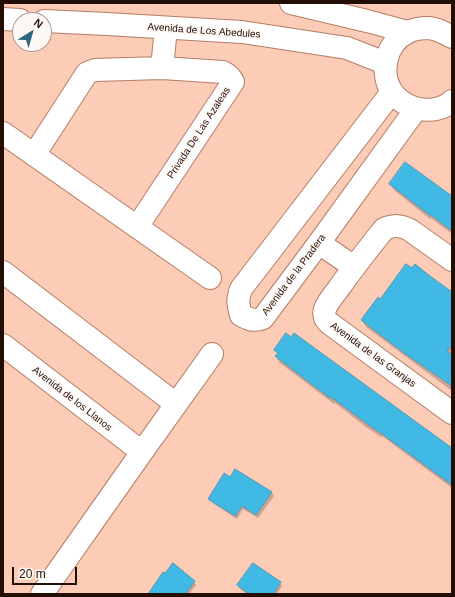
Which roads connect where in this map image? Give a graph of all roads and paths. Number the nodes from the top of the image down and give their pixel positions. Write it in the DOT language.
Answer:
graph roads {
  1 [pos="291,3"];
  2 [pos="52,22"];
  3 [pos="166,28"];
  4 [pos="408,32"];
  5 [pos="452,37"];
  6 [pos="385,63"];
  7 [pos="162,68"];
  8 [pos="392,92"];
  9 [pos="452,101"];
  10 [pos="416,109"];
  11 [pos="3,133"];
  12 [pos="34,155"];
  13 [pos="137,227"];
  14 [pos="319,243"];
  15 [pos="452,260"];
  16 [pos="354,267"];
  17 [pos="3,272"];
  18 [pos="210,278"];
  19 [pos="3,346"];
  20 [pos="212,354"];
  21 [pos="176,404"];
  22 [pos="452,413"];
  23 [pos="142,452"];
  24 [pos="42,594"];
  1 -- 4 [label="street"];
  2 -- 3 [label="street, Avenida de Los Abedules"];
  3 -- 6 [label="street, Avenida de Los Abedules"];
  3 -- 7 [label="street"];
  4 -- 5 [label="street"];
  4 -- 6 [label="street"];
  6 -- 8 [label="street"];
  7 -- 12 [label="street, Privada De Las Azaleas"];
  7 -- 13 [label="street, Privada De Las Azaleas"];
  8 -- 10 [label="street"];
  8 -- 14 [label="street, Avenida de la Pradera"];
  9 -- 10 [label="street"];
  10 -- 14 [label="street, Avenida de la Pradera"];
  11 -- 12 [label="street"];
  12 -- 13 [label="street"];
  13 -- 18 [label="street"];
  14 -- 16 [label="street"];
  15 -- 16 [label="street, Avenida de las Granjas"];
  16 -- 22 [label="street, Avenida de las Granjas"];
  17 -- 21 [label="street"];
  19 -- 23 [label="street, Avenida de los Llanos"];
  20 -- 21 [label="street"];
  21 -- 23 [label="street"];
  23 -- 24 [label="street"];
}
